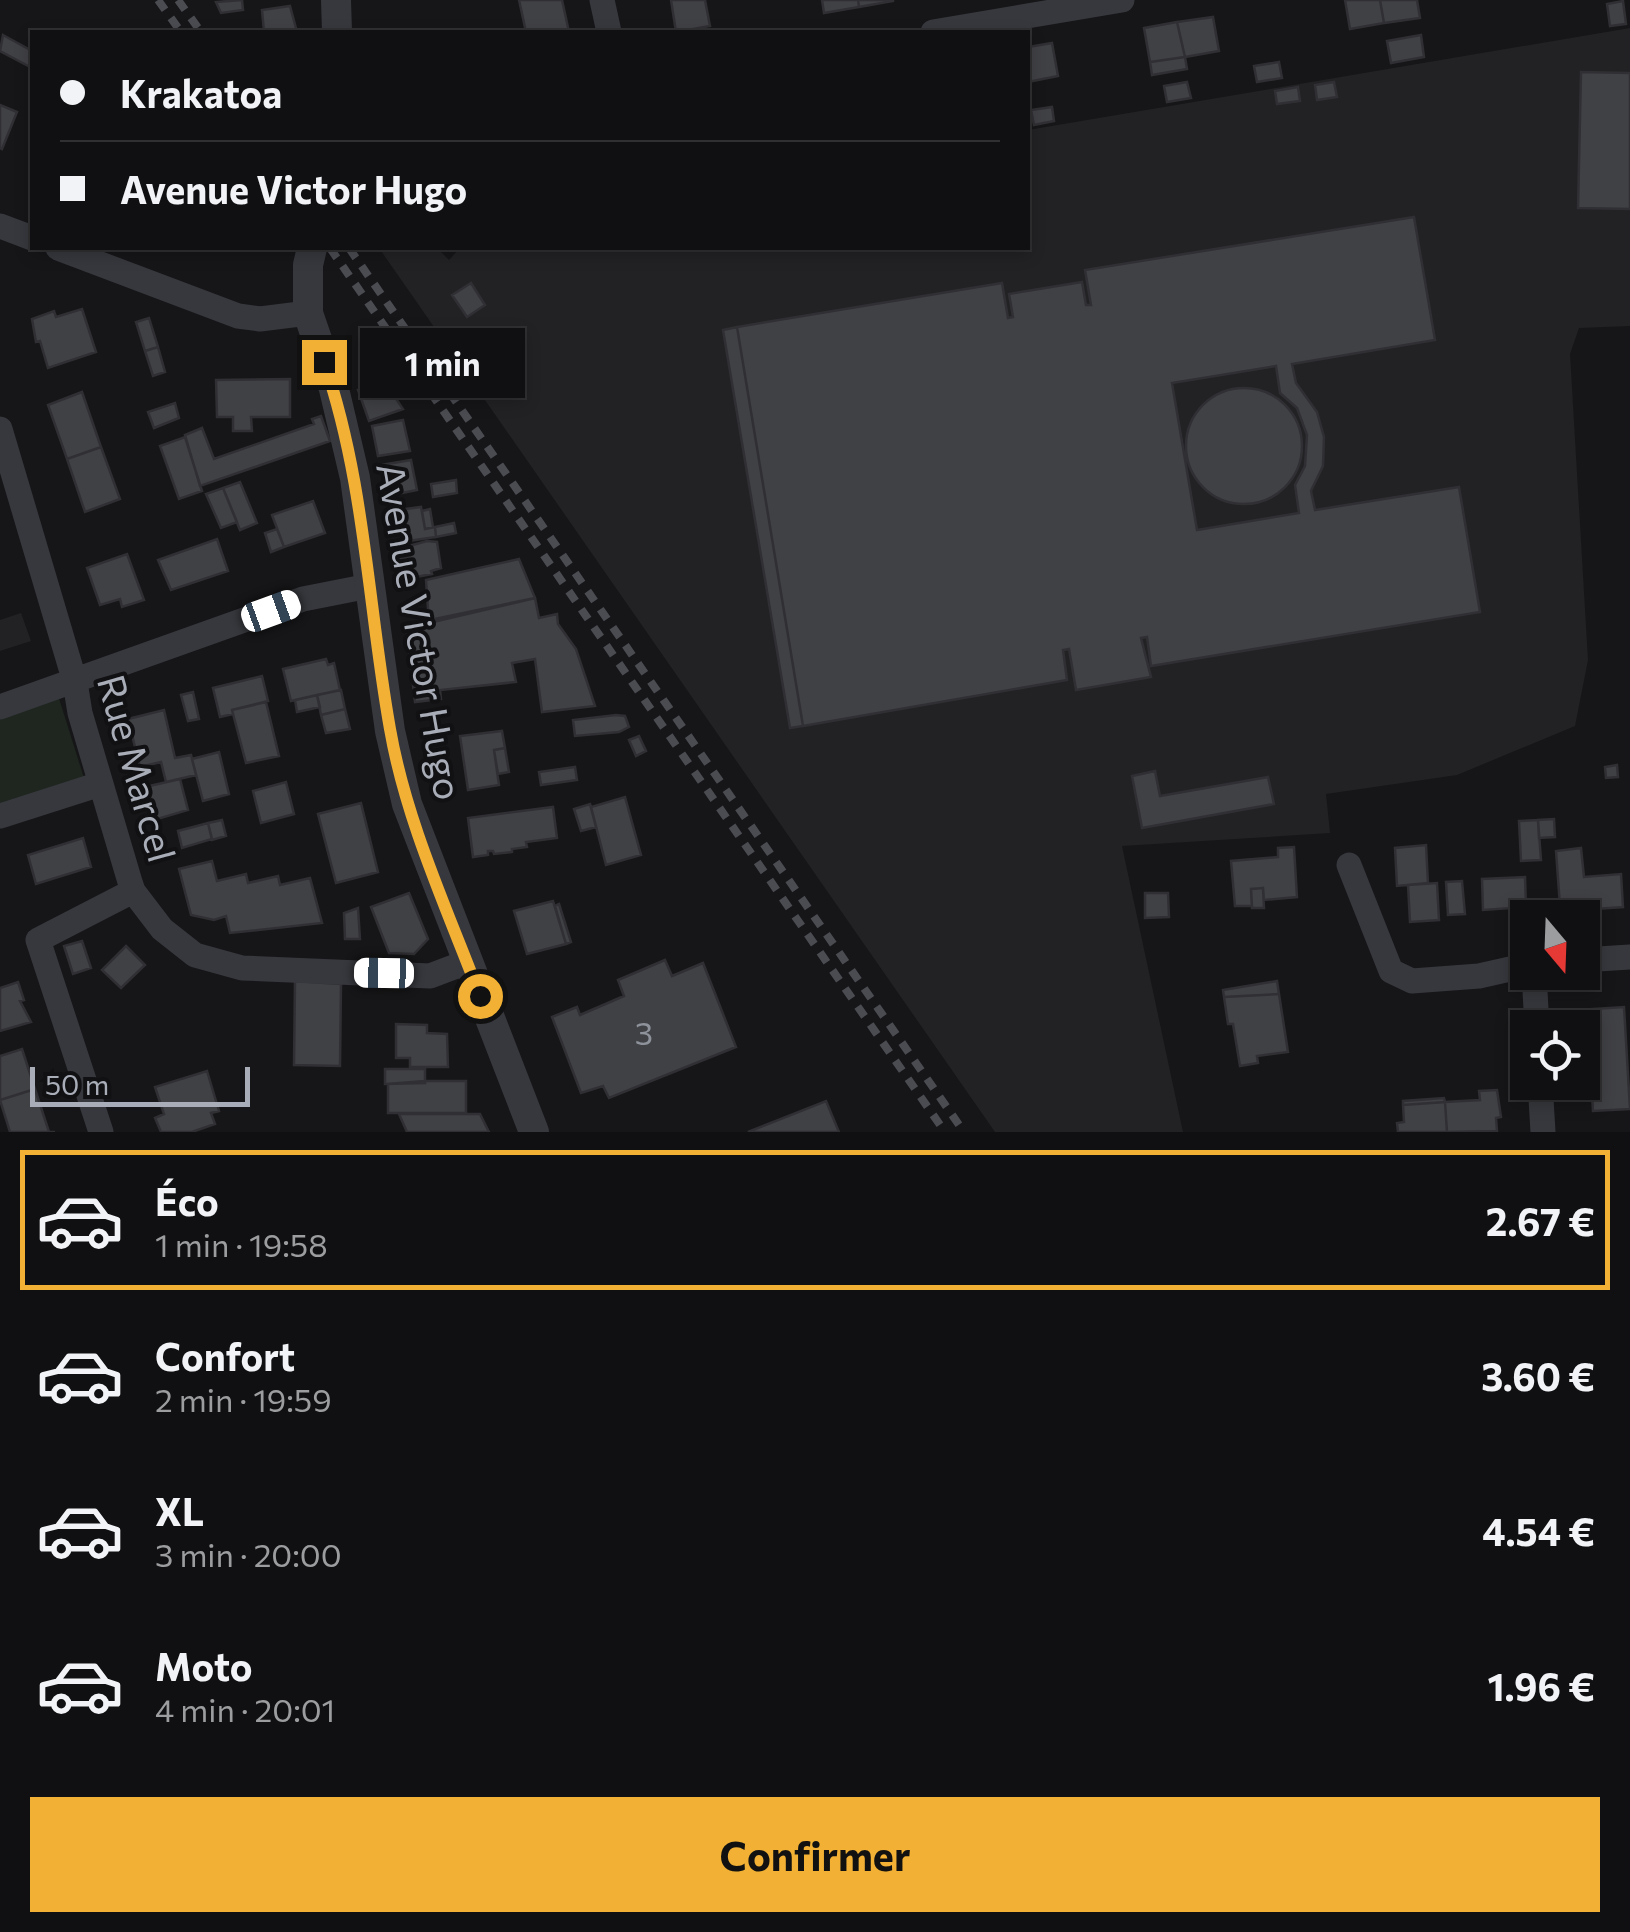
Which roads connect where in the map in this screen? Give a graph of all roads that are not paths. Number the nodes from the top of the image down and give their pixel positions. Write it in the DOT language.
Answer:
graph roads {
  1 [pos="336,0"];
  2 [pos="602,0"];
  3 [pos="1122,0"];
  4 [pos="337,30"];
  5 [pos="609,30"];
  6 [pos="945,30"];
  7 [pos="0,226"];
  8 [pos="30,237"];
  9 [pos="63,250"];
  10 [pos="312,250"];
  11 [pos="308,312"];
  12 [pos="0,429"];
  13 [pos="368,586"];
  14 [pos="75,682"];
  15 [pos="0,707"];
  16 [pos="100,784"];
  17 [pos="0,816"];
  18 [pos="1348,865"];
  19 [pos="133,892"];
  20 [pos="1630,957"];
  21 [pos="1600,959"];
  22 [pos="467,962"];
  23 [pos="1510,968"];
  24 [pos="1541,1100"];
  25 [pos="101,1132"];
  26 [pos="534,1132"];
  27 [pos="1543,1132"];
  1 -- 4 [label="street"];
  2 -- 5 [label="street"];
  3 -- 6 [label="street"];
  7 -- 8 [label="street"];
  9 -- 11 [label="street"];
  10 -- 11 [label="street, Avenue Victor Hugo"];
  11 -- 13 [label="street, Avenue Victor Hugo"];
  12 -- 14 [label="street, Rue Marcel"];
  13 -- 14 [label="street"];
  13 -- 22 [label="street, Avenue Victor Hugo"];
  14 -- 15 [label="street"];
  14 -- 16 [label="street, Rue Marcel"];
  16 -- 17 [label="street"];
  16 -- 19 [label="street, Rue Marcel"];
  18 -- 23 [label="street"];
  19 -- 22 [label="street, Rue Marcel"];
  19 -- 25 [label="street"];
  20 -- 21 [label="street"];
  22 -- 26 [label="street, Avenue Victor Hugo"];
  24 -- 27 [label="street"];
}
